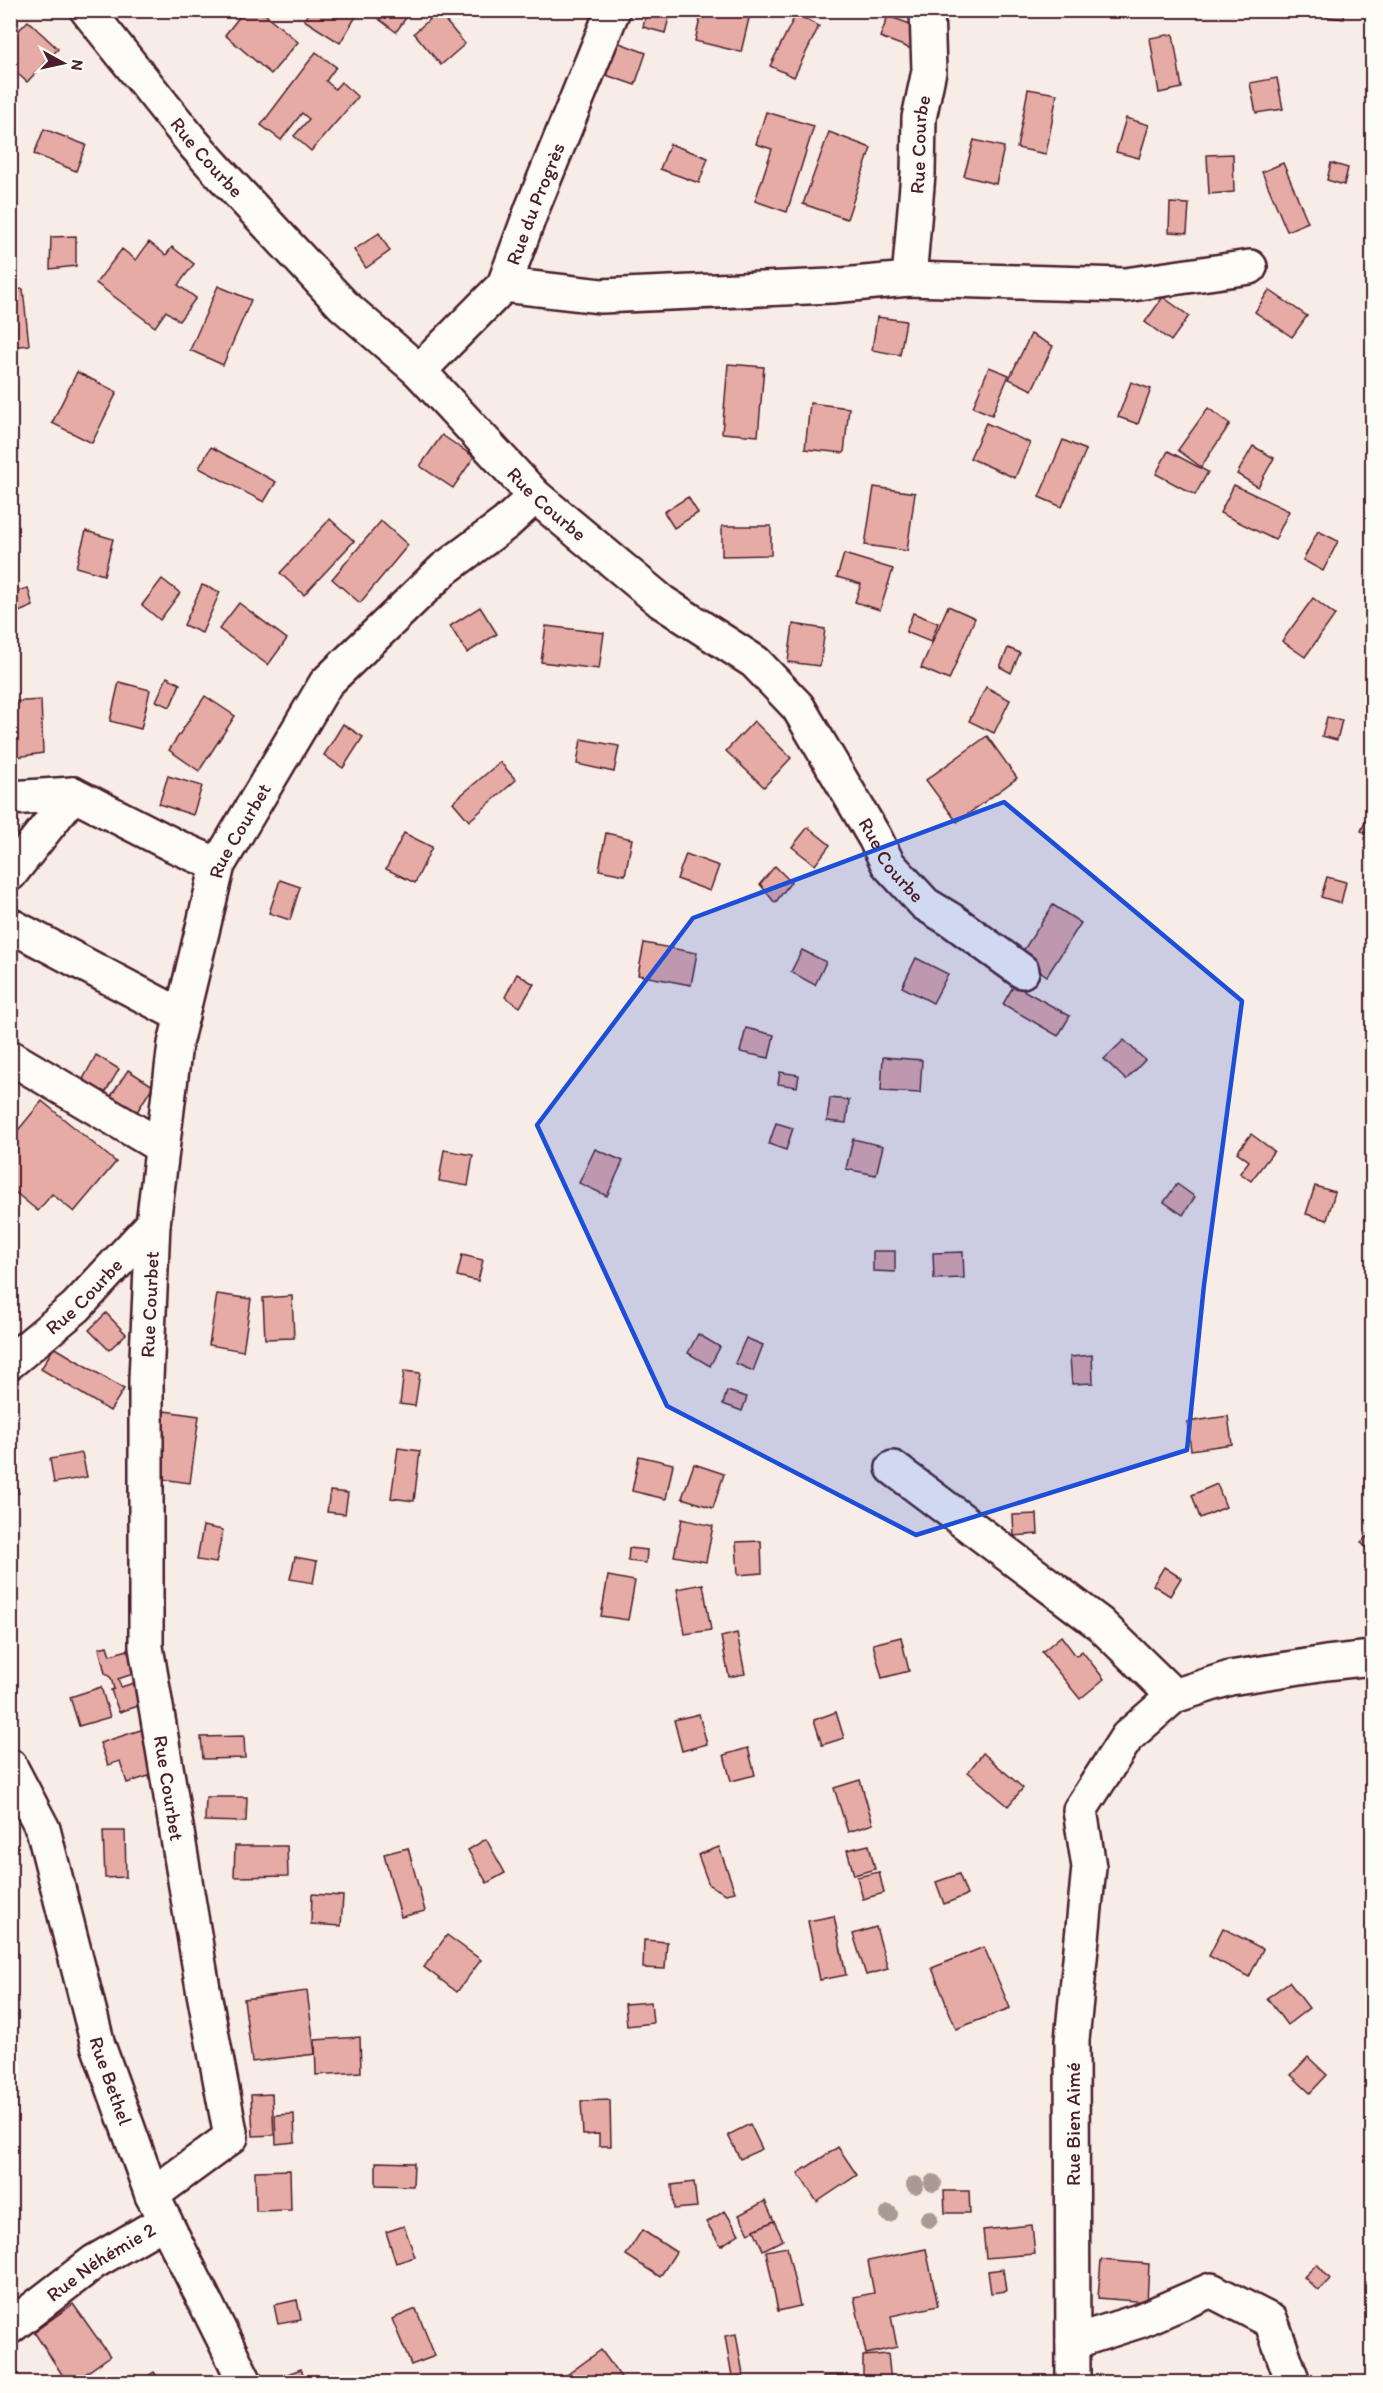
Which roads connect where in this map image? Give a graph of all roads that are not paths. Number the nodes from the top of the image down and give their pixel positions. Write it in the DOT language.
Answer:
graph roads {
  1 [pos="87,10"];
  2 [pos="613,10"];
  3 [pos="927,10"];
  4 [pos="1250,267"];
  5 [pos="909,279"];
  6 [pos="504,285"];
  7 [pos="419,371"];
  8 [pos="535,496"];
  9 [pos="73,794"];
  10 [pos="10,798"];
  11 [pos="218,865"];
  12 [pos="10,874"];
  13 [pos="10,925"];
  14 [pos="1022,971"];
  15 [pos="182,1016"];
  16 [pos="10,1057"];
  17 [pos="162,1147"];
  18 [pos="153,1224"];
  19 [pos="10,1362"];
  20 [pos="892,1468"];
  21 [pos="1372,1658"];
  22 [pos="1174,1696"];
  23 [pos="10,1766"];
  24 [pos="158,2208"];
  25 [pos="10,2327"];
  26 [pos="1073,2342"];
  27 [pos="245,2382"];
  28 [pos="1073,2382"];
  29 [pos="1293,2382"];
  1 -- 7 [label="street, Rue Courbe"];
  2 -- 6 [label="street, Rue du Progrès"];
  3 -- 5 [label="street, Rue Courbe"];
  4 -- 5 [label="street"];
  5 -- 6 [label="street"];
  6 -- 7 [label="street, Rue du Progrès"];
  7 -- 8 [label="street, Rue Courbe"];
  8 -- 11 [label="street, Rue Courbet"];
  8 -- 14 [label="street, Rue Courbe"];
  9 -- 10 [label="street"];
  9 -- 11 [label="street"];
  9 -- 12 [label="street"];
  11 -- 15 [label="street, Rue Courbet"];
  13 -- 15 [label="street"];
  15 -- 17 [label="street, Rue Courbet"];
  16 -- 17 [label="street"];
  17 -- 18 [label="street, Rue Courbet"];
  18 -- 19 [label="street, Rue Courbe"];
  18 -- 24 [label="street, Rue Courbet"];
  20 -- 22 [label="street"];
  21 -- 22 [label="street"];
  22 -- 26 [label="street, Rue Bien Aimé"];
  23 -- 24 [label="street, Rue Bethel"];
  24 -- 25 [label="street, Rue Néhémie 2"];
  24 -- 27 [label="street, Rue Bethel"];
  26 -- 28 [label="street, Rue Bien Aimé"];
  26 -- 29 [label="street"];
}
